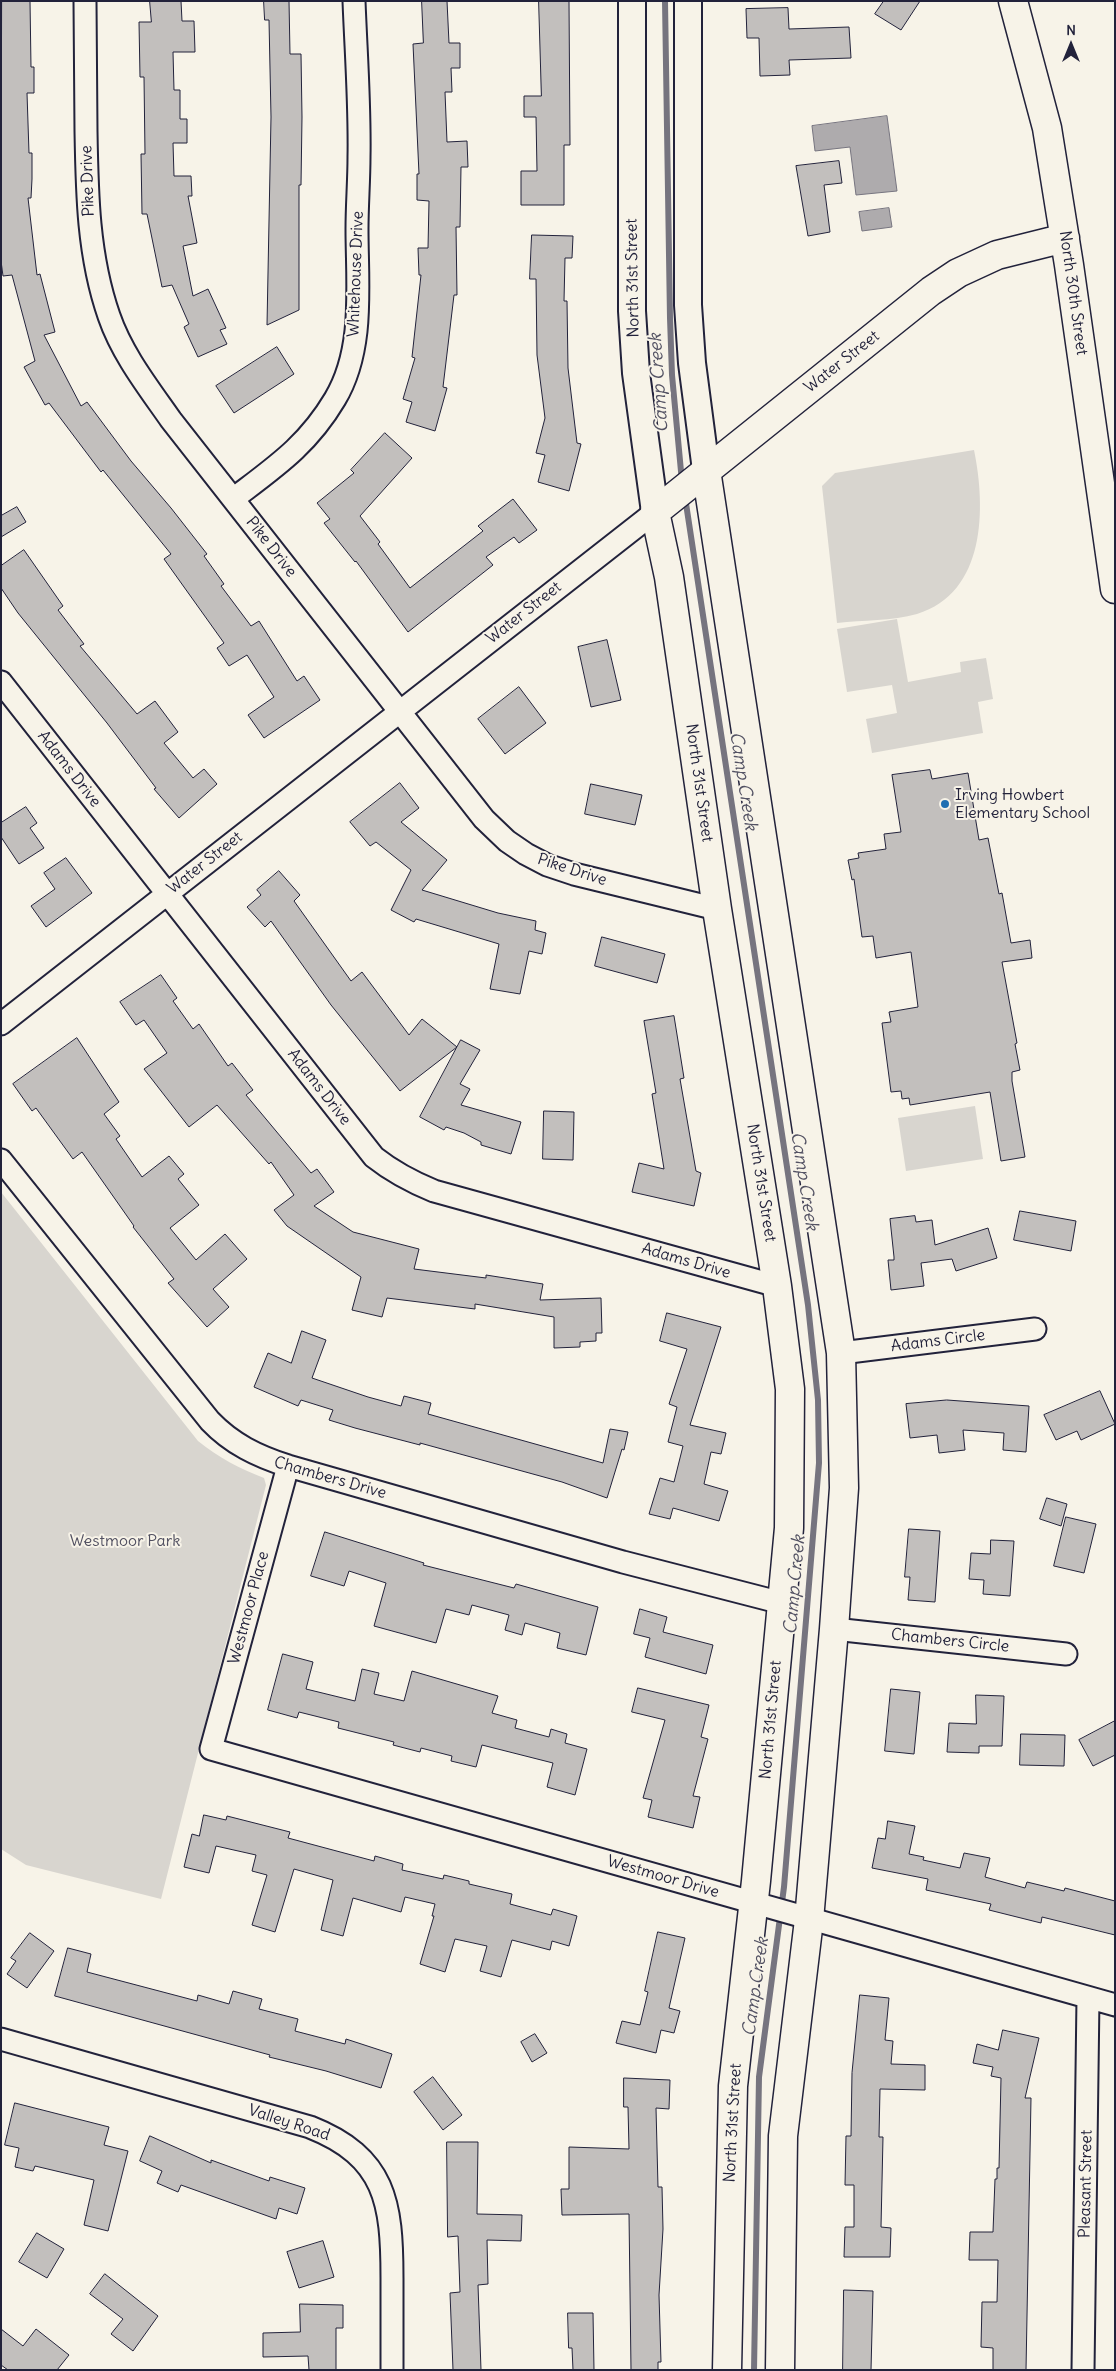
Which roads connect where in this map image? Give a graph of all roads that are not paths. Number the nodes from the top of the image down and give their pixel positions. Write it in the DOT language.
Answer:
graph roads {
  1 [pos="85,1"];
  2 [pos="354,1"];
  3 [pos="632,1"];
  4 [pos="688,1"];
  5 [pos="1013,1"];
  6 [pos="1065,238"];
  7 [pos="706,470"];
  8 [pos="233,499"];
  9 [pos="655,512"];
  10 [pos="1115,589"];
  11 [pos="1,682"];
  12 [pos="400,711"];
  13 [pos="166,894"];
  14 [pos="717,909"];
  15 [pos="1,1024"];
  16 [pos="1,1160"];
  17 [pos="777,1286"];
  18 [pos="1035,1329"];
  19 [pos="841,1353"];
  20 [pos="288,1466"];
  21 [pos="782,1603"];
  22 [pos="834,1629"];
  23 [pos="1066,1654"];
  24 [pos="211,1749"];
  25 [pos="753,1903"];
  26 [pos="810,1920"];
  27 [pos="1088,1998"];
  28 [pos="1115,2005"];
  29 [pos="1,2039"];
  30 [pos="392,2370"];
  31 [pos="727,2370"];
  32 [pos="780,2370"];
  33 [pos="1084,2370"];
  1 -- 8 [label="street, Pike Drive"];
  2 -- 8 [label="street, Whitehouse Drive"];
  3 -- 9 [label="street, North 31st Street"];
  4 -- 7 [label="street"];
  5 -- 6 [label="main road, North 30th Street"];
  6 -- 7 [label="main road, Water Street"];
  6 -- 10 [label="main road, North 30th Street"];
  7 -- 9 [label="main road, Water Street"];
  7 -- 19 [label="main road"];
  8 -- 12 [label="street, Pike Drive"];
  9 -- 12 [label="street, Water Street"];
  9 -- 14 [label="main road, North 31st Street"];
  11 -- 13 [label="street, Adams Drive"];
  12 -- 13 [label="street, Water Street"];
  12 -- 14 [label="street, Pike Drive"];
  13 -- 15 [label="street, Water Street"];
  13 -- 17 [label="street, Adams Drive"];
  14 -- 17 [label="main road, North 31st Street"];
  16 -- 20 [label="street, Chambers Drive"];
  17 -- 21 [label="main road, North 31st Street"];
  18 -- 19 [label="street, Adams Circle"];
  19 -- 22 [label="main road"];
  20 -- 21 [label="street, Chambers Drive"];
  20 -- 24 [label="street, Westmoor Place"];
  21 -- 25 [label="main road, North 31st Street"];
  22 -- 23 [label="street, Chambers Circle"];
  22 -- 26 [label="main road"];
  24 -- 25 [label="street, Westmoor Drive"];
  25 -- 26 [label="street, Westmoor Drive"];
  25 -- 31 [label="main road, North 31st Street"];
  26 -- 27 [label="street, Westmoor Drive"];
  26 -- 32 [label="main road"];
  27 -- 28 [label="street, Westmoor Drive"];
  27 -- 33 [label="street, Pleasant Street"];
  29 -- 30 [label="street, Valley Road"];
}
